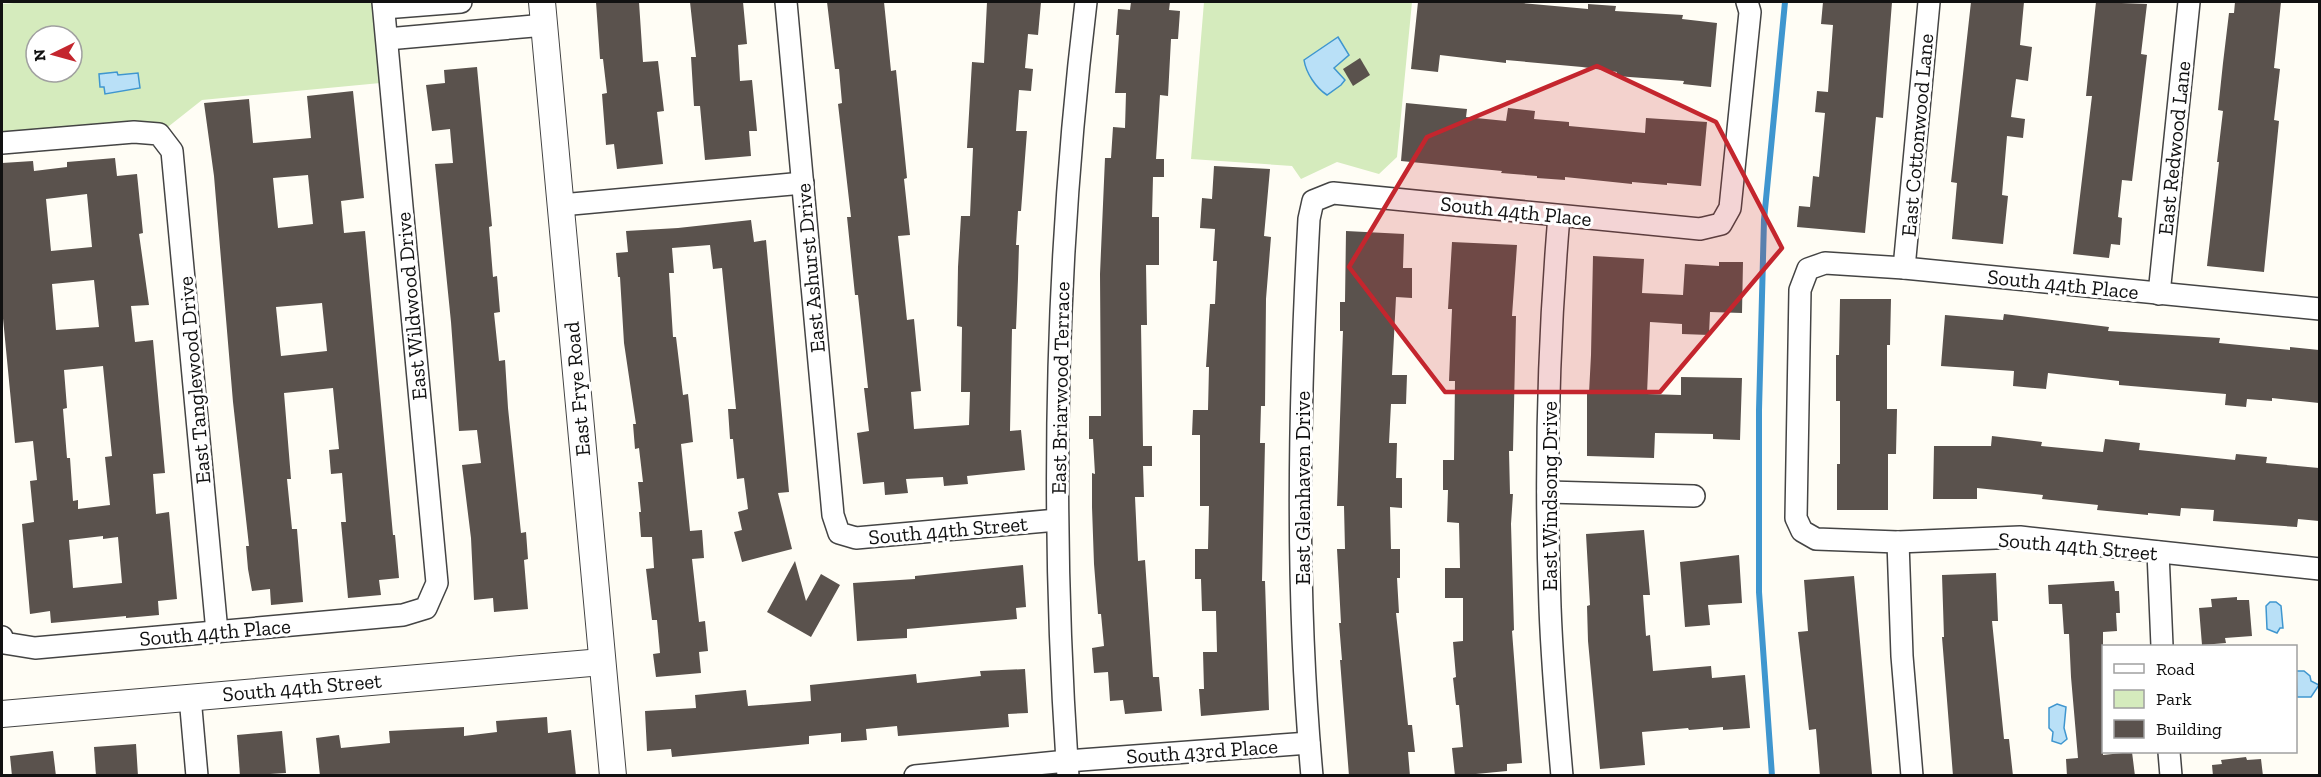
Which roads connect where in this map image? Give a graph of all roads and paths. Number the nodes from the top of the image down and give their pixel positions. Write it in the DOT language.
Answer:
graph roads {
  1 [pos="462,2"];
  2 [pos="786,2"];
  3 [pos="1086,2"];
  4 [pos="1747,2"];
  5 [pos="1929,2"];
  6 [pos="2189,2"];
  7 [pos="384,5"];
  8 [pos="543,13"];
  9 [pos="466,32"];
  10 [pos="387,39"];
  11 [pos="2,143"];
  12 [pos="803,183"];
  13 [pos="1313,201"];
  14 [pos="561,205"];
  15 [pos="1559,216"];
  16 [pos="1904,268"];
  17 [pos="2159,294"];
  18 [pos="2319,309"];
  19 [pos="1548,492"];
  20 [pos="1694,496"];
  21 [pos="1057,519"];
  22 [pos="1802,531"];
  23 [pos="839,533"];
  24 [pos="1898,542"];
  25 [pos="2157,552"];
  26 [pos="2319,569"];
  27 [pos="426,608"];
  28 [pos="216,632"];
  29 [pos="3,640"];
  30 [pos="2162,645"];
  31 [pos="602,662"];
  32 [pos="190,697"];
  33 [pos="2,714"];
  34 [pos="1309,743"];
  35 [pos="2169,753"];
  36 [pos="1067,768"];
  37 [pos="197,776"];
  38 [pos="613,776"];
  39 [pos="915,776"];
  40 [pos="1312,776"];
  41 [pos="1562,776"];
  42 [pos="1912,776"];
  43 [pos="2171,776"];
  1 -- 7 [label="street"];
  1 -- 9 [label="street"];
  2 -- 12 [label="street, East Ashurst Drive"];
  3 -- 21 [label="street, East Briarwood Terrace"];
  4 -- 15 [label="street, South 44th Place"];
  5 -- 16 [label="street, East Cottonwood Lane"];
  6 -- 17 [label="street, East Redwood Lane"];
  7 -- 10 [label="street, East Wildwood Drive"];
  8 -- 9 [label="street"];
  8 -- 14 [label="street, East Frye Road"];
  9 -- 10 [label="street"];
  10 -- 27 [label="street, East Wildwood Drive"];
  11 -- 28 [label="street, East Tanglewood Drive"];
  12 -- 14 [label="street"];
  12 -- 23 [label="street, East Ashurst Drive"];
  13 -- 15 [label="street, South 44th Place"];
  13 -- 34 [label="street, East Glenhaven Drive"];
  14 -- 31 [label="street, East Frye Road"];
  15 -- 19 [label="street, East Windsong Drive"];
  16 -- 17 [label="street, South 44th Place"];
  16 -- 22 [label="street, South 44th Place"];
  17 -- 18 [label="street, South 44th Place"];
  19 -- 20 [label="street"];
  19 -- 41 [label="street, East Windsong Drive"];
  21 -- 23 [label="street, South 44th Street"];
  21 -- 36 [label="street, East Briarwood Terrace"];
  22 -- 24 [label="street, South 44th Street"];
  24 -- 25 [label="street, South 44th Street"];
  24 -- 42 [label="street"];
  25 -- 26 [label="street, South 44th Street"];
  25 -- 30 [label="street"];
  27 -- 28 [label="street, South 44th Place"];
  28 -- 29 [label="street, South 44th Place"];
  31 -- 32 [label="street, South 44th Street"];
  31 -- 38 [label="street, East Frye Road"];
  32 -- 33 [label="street, South 44th Street"];
  32 -- 37 [label="street"];
  34 -- 36 [label="street, South 43rd Place"];
  34 -- 40 [label="street, East Glenhaven Drive"];
  35 -- 43 [label="street"];
  36 -- 39 [label="street, South 43rd Place"];
}
